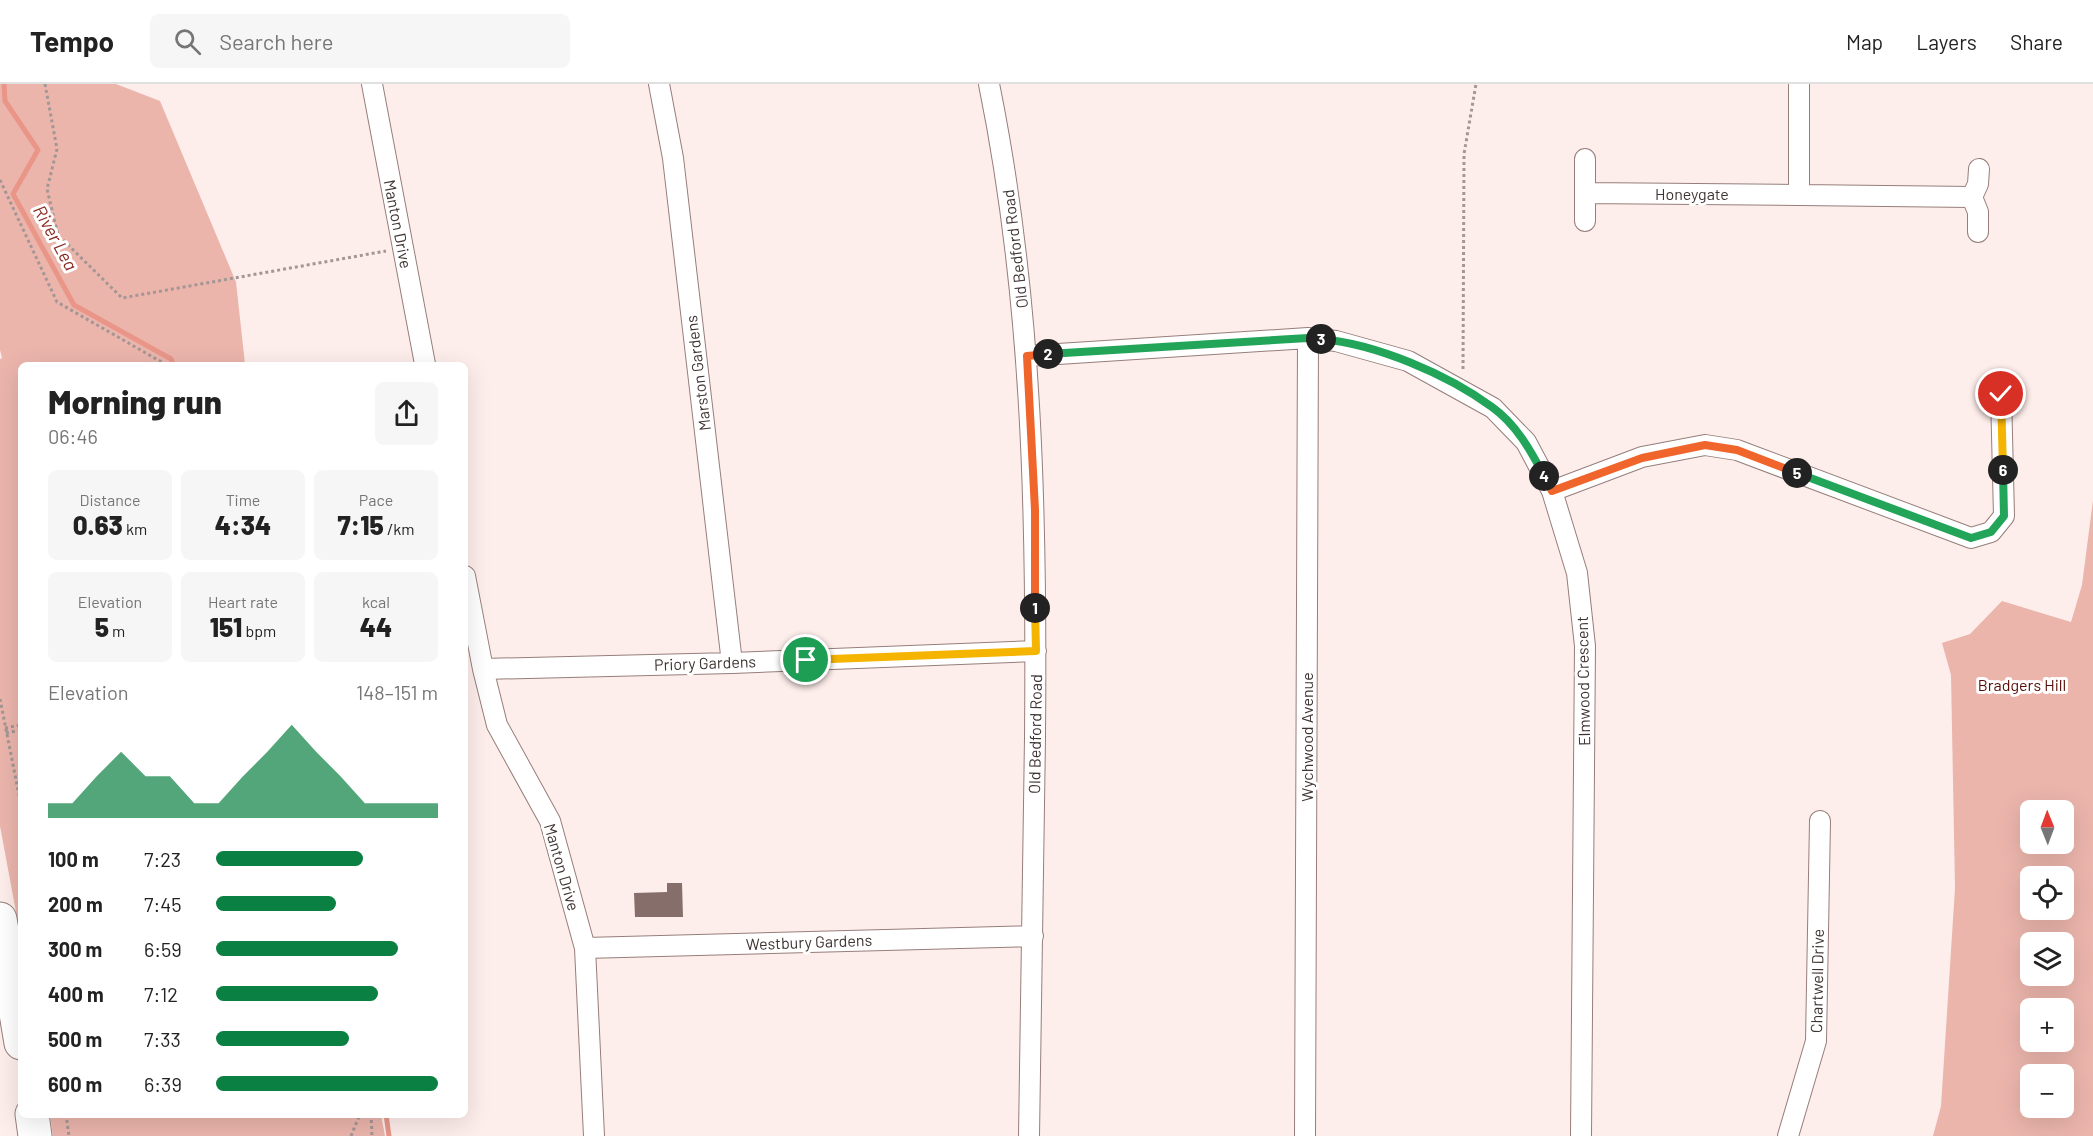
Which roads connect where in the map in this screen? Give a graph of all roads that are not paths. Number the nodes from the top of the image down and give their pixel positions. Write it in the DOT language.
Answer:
graph roads {
  1 [pos="372,84"];
  2 [pos="659,84"];
  3 [pos="989,84"];
  4 [pos="1799,84"];
  5 [pos="1585,159"];
  6 [pos="1979,169"];
  7 [pos="1585,193"];
  8 [pos="1799,195"];
  9 [pos="1972,197"];
  10 [pos="1585,221"];
  11 [pos="1978,232"];
  12 [pos="1308,338"];
  13 [pos="1027,356"];
  14 [pos="425,362"];
  15 [pos="2001,394"];
  16 [pos="1552,491"];
  17 [pos="468,592"];
  18 [pos="1036,651"];
  19 [pos="732,663"];
  20 [pos="483,669"];
  21 [pos="1820,821"];
  22 [pos="1,931"];
  23 [pos="1033,936"];
  24 [pos="585,948"];
  25 [pos="18,1027"];
  26 [pos="33,1118"];
  27 [pos="35,1136"];
  28 [pos="594,1136"];
  29 [pos="1029,1136"];
  30 [pos="1305,1136"];
  31 [pos="1581,1136"];
  32 [pos="1788,1136"];
  1 -- 14 [label="street, Manton Drive"];
  2 -- 19 [label="street, Marston Gardens"];
  3 -- 13 [label="street, Old Bedford Road"];
  4 -- 8 [label="street"];
  5 -- 7 [label="street"];
  6 -- 9 [label="street"];
  7 -- 8 [label="street, Honeygate"];
  7 -- 10 [label="street"];
  8 -- 9 [label="street, Honeygate"];
  9 -- 11 [label="street"];
  12 -- 13 [label="street, Elmwood Crescent"];
  12 -- 16 [label="street, Elmwood Crescent"];
  12 -- 30 [label="street, Wychwood Avenue"];
  13 -- 18 [label="street, Old Bedford Road"];
  15 -- 16 [label="street"];
  16 -- 31 [label="street, Elmwood Crescent"];
  17 -- 20 [label="street, Manton Drive"];
  18 -- 19 [label="street, Priory Gardens"];
  18 -- 23 [label="street, Old Bedford Road"];
  19 -- 20 [label="street, Priory Gardens"];
  20 -- 24 [label="street, Manton Drive"];
  21 -- 32 [label="street, Chartwell Drive"];
  22 -- 25 [label="highway"];
  23 -- 24 [label="street, Westbury Gardens"];
  23 -- 29 [label="street, Old Bedford Road"];
  24 -- 28 [label="street, Manton Drive"];
  26 -- 27 [label="highway"];
}
